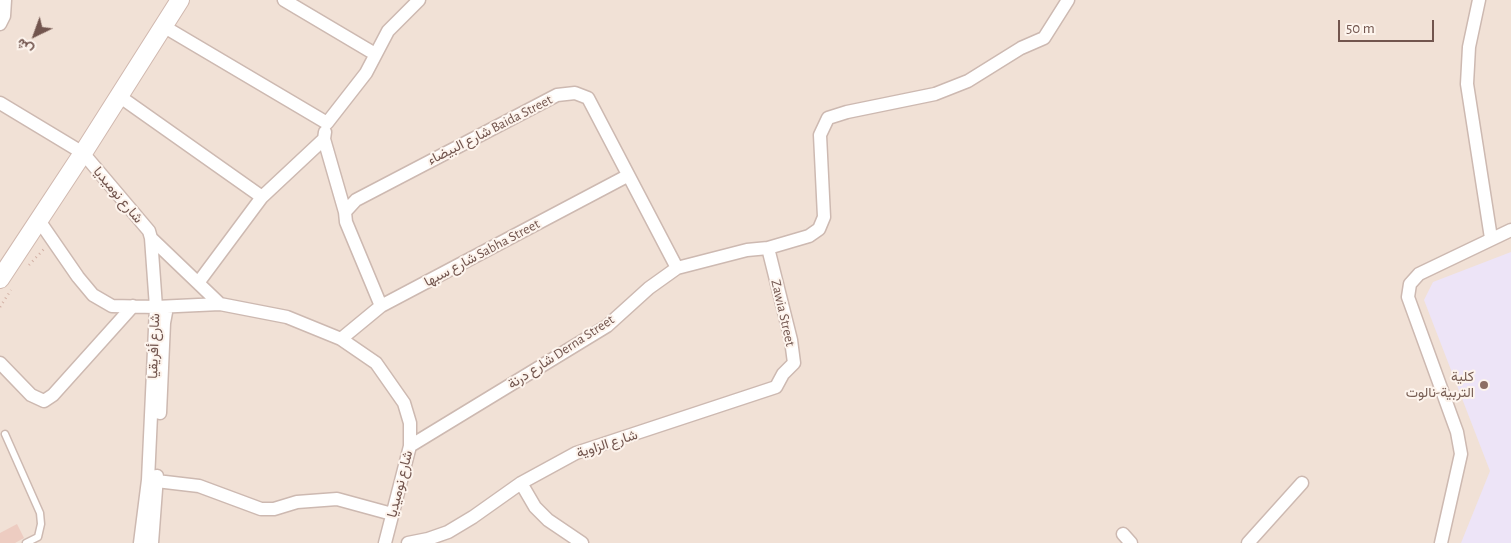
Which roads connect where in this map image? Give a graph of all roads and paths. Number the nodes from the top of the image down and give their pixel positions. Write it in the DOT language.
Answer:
graph roads {
  1 [pos="5,0"];
  2 [pos="180,0"];
  3 [pos="284,0"];
  4 [pos="419,0"];
  5 [pos="1068,0"];
  6 [pos="1479,0"];
  7 [pos="0,24"];
  8 [pos="163,26"];
  9 [pos="375,54"];
  10 [pos="119,96"];
  11 [pos="0,103"];
  12 [pos="327,123"];
  13 [pos="324,140"];
  14 [pos="83,153"];
  15 [pos="627,176"];
  16 [pos="262,197"];
  17 [pos="345,212"];
  18 [pos="38,219"];
  19 [pos="1511,230"];
  20 [pos="151,238"];
  21 [pos="1491,238"];
  22 [pos="53,240"];
  23 [pos="768,248"];
  24 [pos="677,268"];
  25 [pos="24,271"];
  26 [pos="7,283"];
  27 [pos="198,283"];
  28 [pos="220,304"];
  29 [pos="133,306"];
  30 [pos="381,306"];
  31 [pos="162,307"];
  32 [pos="0,308"];
  33 [pos="342,339"];
  34 [pos="0,363"];
  35 [pos="784,374"];
  36 [pos="5,434"];
  37 [pos="410,446"];
  38 [pos="152,481"];
  39 [pos="521,483"];
  40 [pos="1302,483"];
  41 [pos="392,514"];
  42 [pos="26,543"];
  43 [pos="140,543"];
  44 [pos="152,543"];
  45 [pos="385,543"];
  46 [pos="408,543"];
  47 [pos="582,543"];
  48 [pos="1248,543"];
  49 [pos="1441,543"];
  1 -- 7 [label="street"];
  2 -- 8 [label="main road"];
  3 -- 9 [label="street"];
  4 -- 9 [label="street"];
  5 -- 23 [label="street, شارع درنة Derna Street"];
  6 -- 21 [label="street"];
  8 -- 10 [label="main road"];
  8 -- 12 [label="street"];
  9 -- 12 [label="street"];
  10 -- 14 [label="main road"];
  10 -- 16 [label="street"];
  11 -- 14 [label="street, شارع نوميديا"];
  12 -- 13 [label="street"];
  13 -- 16 [label="street"];
  13 -- 17 [label="street"];
  14 -- 18 [label="main road"];
  14 -- 20 [label="street, شارع نوميديا"];
  15 -- 17 [label="street, شارع البيضاء Baida Street"];
  15 -- 24 [label="street, شارع البيضاء Baida Street"];
  15 -- 30 [label="street, شارع سبها Sabha Street"];
  16 -- 27 [label="street"];
  17 -- 30 [label="street"];
  18 -- 22 [label="street, شارع أفريقيا"];
  18 -- 26 [label="main road"];
  19 -- 21 [label="street"];
  20 -- 27 [label="street, شارع نوميديا"];
  20 -- 31 [label="street, شارع نوميديا"];
  21 -- 49 [label="street"];
  22 -- 25 [label="path"];
  22 -- 29 [label="street, شارع أفريقيا"];
  23 -- 24 [label="street, شارع درنة Derna Street"];
  23 -- 35 [label="street, Zawia Street"];
  24 -- 37 [label="street, شارع درنة Derna Street"];
  26 -- 32 [label="path"];
  27 -- 28 [label="street, شارع نوميديا"];
  28 -- 31 [label="street, شارع نوميديا"];
  28 -- 33 [label="street, شارع نوميديا"];
  29 -- 31 [label="street, شارع أفريقيا"];
  29 -- 34 [label="street"];
  30 -- 33 [label="street, شارع سبها Sabha Street"];
  31 -- 38 [label="street, شارع أفريقيا"];
  33 -- 37 [label="street, شارع نوميديا"];
  35 -- 39 [label="street, شارع الزاوية"];
  36 -- 42 [label="lane"];
  37 -- 41 [label="street, شارع نوميديا"];
  38 -- 41 [label="street"];
  38 -- 43 [label="street, شارع أفريقيا"];
  38 -- 44 [label="street, شارع أفريقيا"];
  39 -- 46 [label="street, شارع الزاوية"];
  39 -- 47 [label="street"];
  40 -- 48 [label="street"];
  41 -- 45 [label="street, شارع نوميديا"];
}
